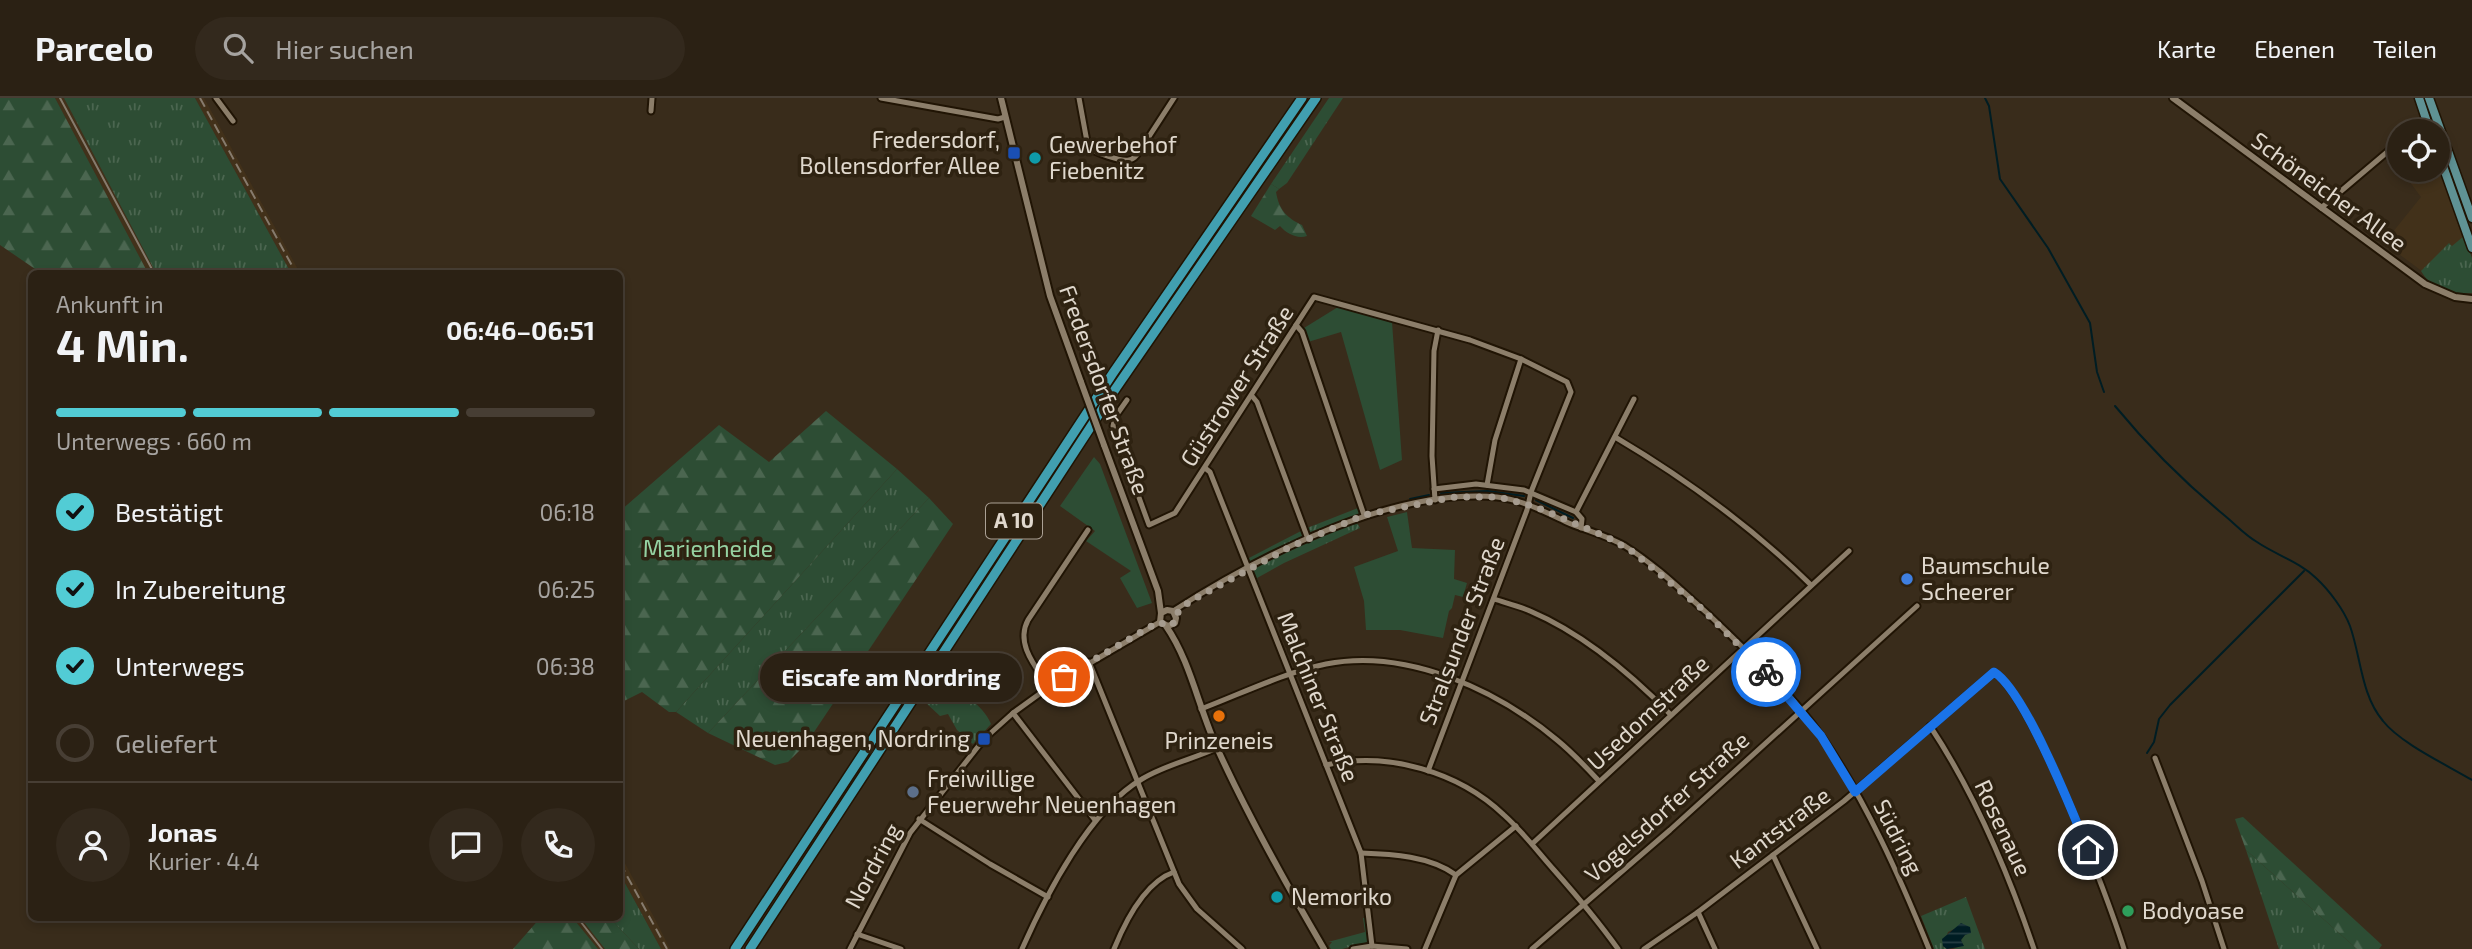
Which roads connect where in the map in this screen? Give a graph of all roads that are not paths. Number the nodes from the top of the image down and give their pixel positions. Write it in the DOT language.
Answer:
graph roads {
  1 [pos="216,98"];
  2 [pos="652,98"];
  3 [pos="881,98"];
  4 [pos="1001,98"];
  5 [pos="1079,98"];
  6 [pos="1174,98"];
  7 [pos="1302,98"];
  8 [pos="1316,98"];
  9 [pos="2172,98"];
  10 [pos="2418,98"];
  11 [pos="2429,98"];
  12 [pos="651,111"];
  13 [pos="1005,117"];
  14 [pos="2426,119"];
  15 [pos="233,121"];
  16 [pos="2387,152"];
  17 [pos="2449,182"];
  18 [pos="2321,208"];
  19 [pos="2472,218"];
  20 [pos="2472,248"];
  21 [pos="2472,299"];
  22 [pos="1296,325"];
  23 [pos="1438,330"];
  24 [pos="1521,359"];
  25 [pos="1571,387"];
  26 [pos="1252,396"];
  27 [pos="1634,398"];
  28 [pos="1127,400"];
  29 [pos="1615,437"];
  30 [pos="1205,468"];
  31 [pos="1487,485"];
  32 [pos="1434,489"];
  33 [pos="1531,492"];
  34 [pos="1435,500"];
  35 [pos="1528,504"];
  36 [pos="1576,512"];
  37 [pos="1364,515"];
  38 [pos="1581,528"];
  39 [pos="1088,530"];
  40 [pos="1308,538"];
  41 [pos="1849,551"];
  42 [pos="1248,569"];
  43 [pos="1811,585"];
  44 [pos="1494,599"];
  45 [pos="1917,606"];
  46 [pos="1170,612"];
  47 [pos="1166,624"];
  48 [pos="1744,648"];
  49 [pos="1089,662"];
  50 [pos="1290,674"];
  51 [pos="1461,683"];
  52 [pos="1049,687"];
  53 [pos="1201,709"];
  54 [pos="1802,711"];
  55 [pos="1013,713"];
  56 [pos="1671,715"];
  57 [pos="1930,726"];
  58 [pos="1217,748"];
  59 [pos="2155,758"];
  60 [pos="1326,765"];
  61 [pos="1428,771"];
  62 [pos="1138,781"];
  63 [pos="1599,781"];
  64 [pos="1855,792"];
  65 [pos="919,819"];
  66 [pos="1095,820"];
  67 [pos="1516,826"];
  68 [pos="1532,844"];
  69 [pos="1361,853"];
  70 [pos="1773,855"];
  71 [pos="1174,872"];
  72 [pos="1456,875"];
  73 [pos="1048,897"];
  74 [pos="1584,904"];
  75 [pos="1698,912"];
  76 [pos="857,933"];
  77 [pos="1372,946"];
  78 [pos="735,949"];
  79 [pos="750,949"];
  80 [pos="850,949"];
  81 [pos="901,949"];
  82 [pos="1022,949"];
  83 [pos="1114,949"];
  84 [pos="1242,949"];
  85 [pos="1324,949"];
  86 [pos="1353,949"];
  87 [pos="1407,949"];
  88 [pos="1425,949"];
  89 [pos="1532,949"];
  90 [pos="1618,949"];
  91 [pos="1644,949"];
  92 [pos="1716,949"];
  93 [pos="1816,949"];
  94 [pos="1929,949"];
  95 [pos="2034,949"];
  96 [pos="2124,949"];
  97 [pos="2224,949"];
  1 -- 15 [label="street"];
  2 -- 12 [label="street"];
  3 -- 13 [label="street"];
  4 -- 13 [label="street, Fredersdorfer Straße"];
  5 -- 6 [label="street"];
  7 -- 78 [label="highway, A 10"];
  8 -- 79 [label="highway, A 10"];
  9 -- 18 [label="street, Schöneicher Allee"];
  10 -- 14 [label="main road"];
  11 -- 19 [label="main road"];
  13 -- 46 [label="street, Fredersdorfer Straße, bridge"];
  16 -- 18 [label="street"];
  17 -- 20 [label="main road"];
  18 -- 21 [label="street, Schöneicher Allee"];
  22 -- 23 [label="street, Güstrower Straße"];
  22 -- 26 [label="street, Güstrower Straße"];
  22 -- 37 [label="street"];
  23 -- 24 [label="street, Güstrower Straße"];
  23 -- 32 [label="street"];
  24 -- 25 [label="street, Güstrower Straße"];
  24 -- 31 [label="street"];
  25 -- 33 [label="street, Stralsunder Straße"];
  26 -- 30 [label="street, Güstrower Straße"];
  26 -- 40 [label="street"];
  27 -- 29 [label="street"];
  28 -- 30 [label="street, Güstrower Straße"];
  29 -- 36 [label="street"];
  29 -- 43 [label="street"];
  30 -- 42 [label="street, Malchiner Straße"];
  31 -- 32 [label="street"];
  31 -- 33 [label="street"];
  32 -- 34 [label="street"];
  33 -- 35 [label="street, Stralsunder Straße"];
  33 -- 36 [label="street"];
  34 -- 35 [label="street, Südring"];
  34 -- 37 [label="street, Südring"];
  35 -- 38 [label="street, Südring"];
  35 -- 44 [label="street, Stralsunder Straße"];
  36 -- 38 [label="street"];
  37 -- 40 [label="street, Südring"];
  38 -- 48 [label="street, Südring"];
  39 -- 52 [label="street"];
  40 -- 42 [label="street, Südring"];
  41 -- 43 [label="street, Usedomstraße"];
  42 -- 46 [label="street, Südring"];
  42 -- 50 [label="street, Malchiner Straße"];
  43 -- 48 [label="street, Usedomstraße"];
  44 -- 51 [label="street, Stralsunder Straße"];
  44 -- 56 [label="street"];
  45 -- 54 [label="street, Vogelsdorfer Straße"];
  46 -- 47 [label="street"];
  46 -- 47 [label="street"];
  47 -- 49 [label="street, Nordring"];
  47 -- 53 [label="street"];
  48 -- 54 [label="street, Südring"];
  48 -- 56 [label="street, Usedomstraße"];
  49 -- 52 [label="street, Nordring"];
  49 -- 62 [label="street"];
  50 -- 51 [label="street"];
  50 -- 53 [label="street"];
  50 -- 60 [label="street, Malchiner Straße"];
  51 -- 61 [label="street, Stralsunder Straße"];
  51 -- 63 [label="street"];
  52 -- 55 [label="street, Nordring"];
  53 -- 58 [label="street"];
  54 -- 64 [label="street, Südring"];
  54 -- 74 [label="street, Vogelsdorfer Straße"];
  55 -- 65 [label="street, Nordring"];
  55 -- 66 [label="street"];
  56 -- 63 [label="street, Usedomstraße"];
  57 -- 64 [label="street, Kantstraße"];
  57 -- 95 [label="street, Rosenaue"];
  57 -- 96 [label="street, Kantstraße"];
  58 -- 62 [label="street"];
  58 -- 85 [label="street"];
  59 -- 97 [label="street"];
  60 -- 61 [label="street"];
  60 -- 69 [label="street, Malchiner Straße"];
  61 -- 67 [label="street"];
  62 -- 66 [label="street"];
  62 -- 71 [label="street"];
  63 -- 68 [label="street, Usedomstraße"];
  64 -- 70 [label="street, Kantstraße"];
  64 -- 94 [label="street, Südring"];
  65 -- 73 [label="street"];
  65 -- 76 [label="street, Nordring"];
  66 -- 73 [label="street"];
  67 -- 68 [label="street"];
  67 -- 72 [label="street"];
  68 -- 74 [label="street"];
  69 -- 72 [label="street"];
  69 -- 77 [label="street, Malchiner Straße"];
  70 -- 75 [label="street, Kantstraße"];
  70 -- 93 [label="street"];
  71 -- 83 [label="street"];
  71 -- 84 [label="street"];
  72 -- 88 [label="street"];
  73 -- 82 [label="street"];
  74 -- 89 [label="street, Vogelsdorfer Straße"];
  74 -- 90 [label="street"];
  75 -- 91 [label="street, Kantstraße"];
  75 -- 92 [label="street"];
  76 -- 80 [label="street, Nordring"];
  76 -- 81 [label="street"];
  77 -- 86 [label="street"];
  77 -- 87 [label="street"];
}
